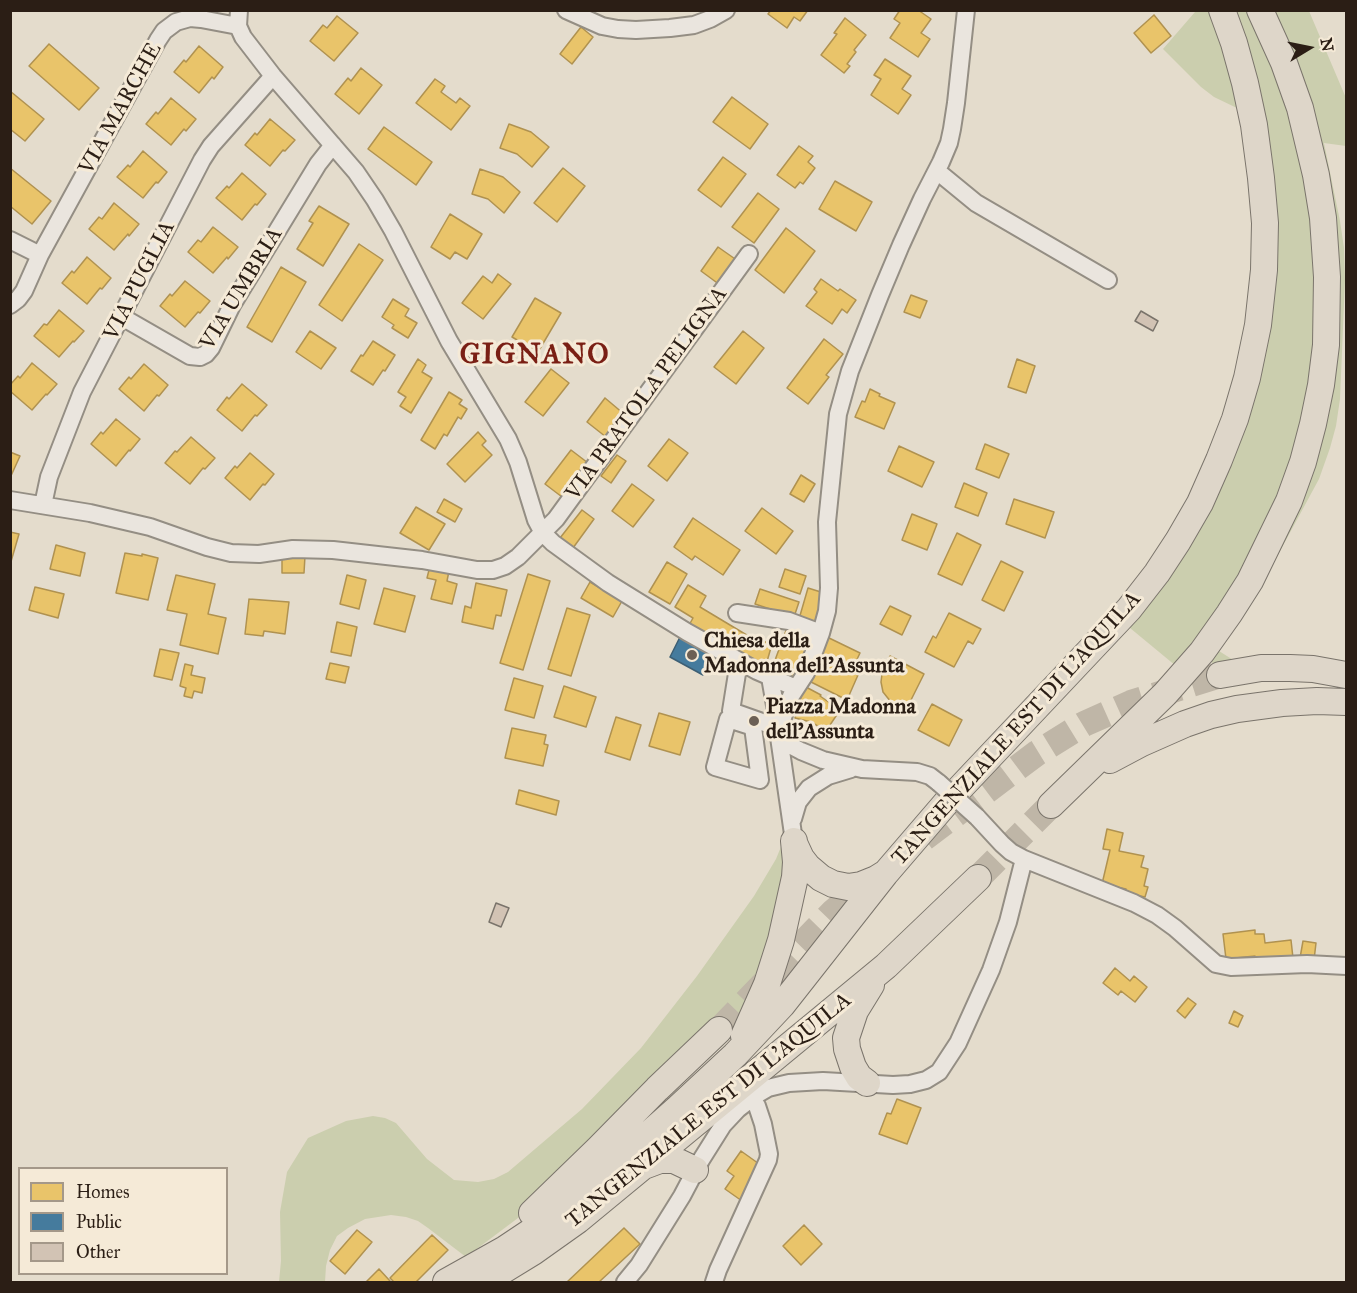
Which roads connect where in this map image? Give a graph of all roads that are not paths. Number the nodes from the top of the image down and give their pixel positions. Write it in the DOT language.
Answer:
graph roads {
  1 [pos="566,10"];
  2 [pos="726,10"];
  3 [pos="966,10"];
  4 [pos="1222,10"];
  5 [pos="1260,10"];
  6 [pos="239,18"];
  7 [pos="273,76"];
  8 [pos="333,145"];
  9 [pos="937,171"];
  10 [pos="10,240"];
  11 [pos="749,254"];
  12 [pos="40,255"];
  13 [pos="1108,280"];
  14 [pos="10,305"];
  15 [pos="122,317"];
  16 [pos="10,500"];
  17 [pos="43,505"];
  18 [pos="543,533"];
  19 [pos="737,613"];
  20 [pos="821,633"];
  21 [pos="739,662"];
  22 [pos="1220,675"];
  23 [pos="1347,675"];
  24 [pos="770,677"];
  25 [pos="796,688"];
  26 [pos="1347,702"];
  27 [pos="742,719"];
  28 [pos="779,732"];
  29 [pos="855,768"];
  30 [pos="1083,774"];
  31 [pos="1051,805"];
  32 [pos="793,831"];
  33 [pos="1024,859"];
  34 [pos="885,874"];
  35 [pos="978,878"];
  36 [pos="886,966"];
  37 [pos="1347,966"];
  38 [pos="718,1030"];
  39 [pos="735,1055"];
  40 [pos="867,1083"];
  41 [pos="752,1098"];
  42 [pos="641,1168"];
  43 [pos="695,1170"];
  44 [pos="453,1279"];
  45 [pos="484,1282"];
  46 [pos="625,1282"];
  47 [pos="714,1282"];
  1 -- 2 [label="street"];
  3 -- 9 [label="street"];
  4 -- 34 [label="highway, TANGENZIALE EST DI L'AQUILA"];
  5 -- 30 [label="highway"];
  6 -- 7 [label="street"];
  6 -- 12 [label="street, VIA MARCHE"];
  7 -- 8 [label="street"];
  7 -- 15 [label="street, VIA PUGLIA"];
  8 -- 15 [label="street, VIA UMBRIA"];
  8 -- 18 [label="street"];
  9 -- 13 [label="street"];
  9 -- 20 [label="street"];
  10 -- 12 [label="street"];
  11 -- 18 [label="street, VIA PRATOLA PELIGNA"];
  12 -- 14 [label="street, VIA MARCHE"];
  15 -- 17 [label="street, VIA PUGLIA"];
  16 -- 17 [label="street, VIA PRATOLA PELIGNA"];
  17 -- 18 [label="street, VIA PRATOLA PELIGNA"];
  18 -- 21 [label="street"];
  19 -- 20 [label="street"];
  20 -- 25 [label="street"];
  21 -- 24 [label="street"];
  21 -- 27 [label="street"];
  22 -- 23 [label="highway"];
  24 -- 25 [label="street"];
  24 -- 28 [label="street"];
  25 -- 28 [label="street"];
  26 -- 30 [label="highway"];
  27 -- 27 [label="street"];
  27 -- 28 [label="street"];
  28 -- 29 [label="street"];
  28 -- 32 [label="street"];
  29 -- 32 [label="street"];
  29 -- 33 [label="street, bridge"];
  30 -- 31 [label="highway"];
  32 -- 34 [label="highway"];
  32 -- 39 [label="highway"];
  33 -- 37 [label="street"];
  33 -- 40 [label="street"];
  34 -- 39 [label="highway, TANGENZIALE EST DI L'AQUILA"];
  35 -- 36 [label="highway, TANGENZIALE EST DI L'AQUILA"];
  36 -- 40 [label="highway"];
  36 -- 42 [label="highway, TANGENZIALE EST DI L'AQUILA"];
  38 -- 44 [label="highway"];
  39 -- 44 [label="highway, TANGENZIALE EST DI L'AQUILA"];
  40 -- 41 [label="street"];
  41 -- 43 [label="street"];
  41 -- 47 [label="street"];
  42 -- 43 [label="highway"];
  42 -- 45 [label="highway, TANGENZIALE EST DI L'AQUILA"];
  43 -- 46 [label="street"];
}
